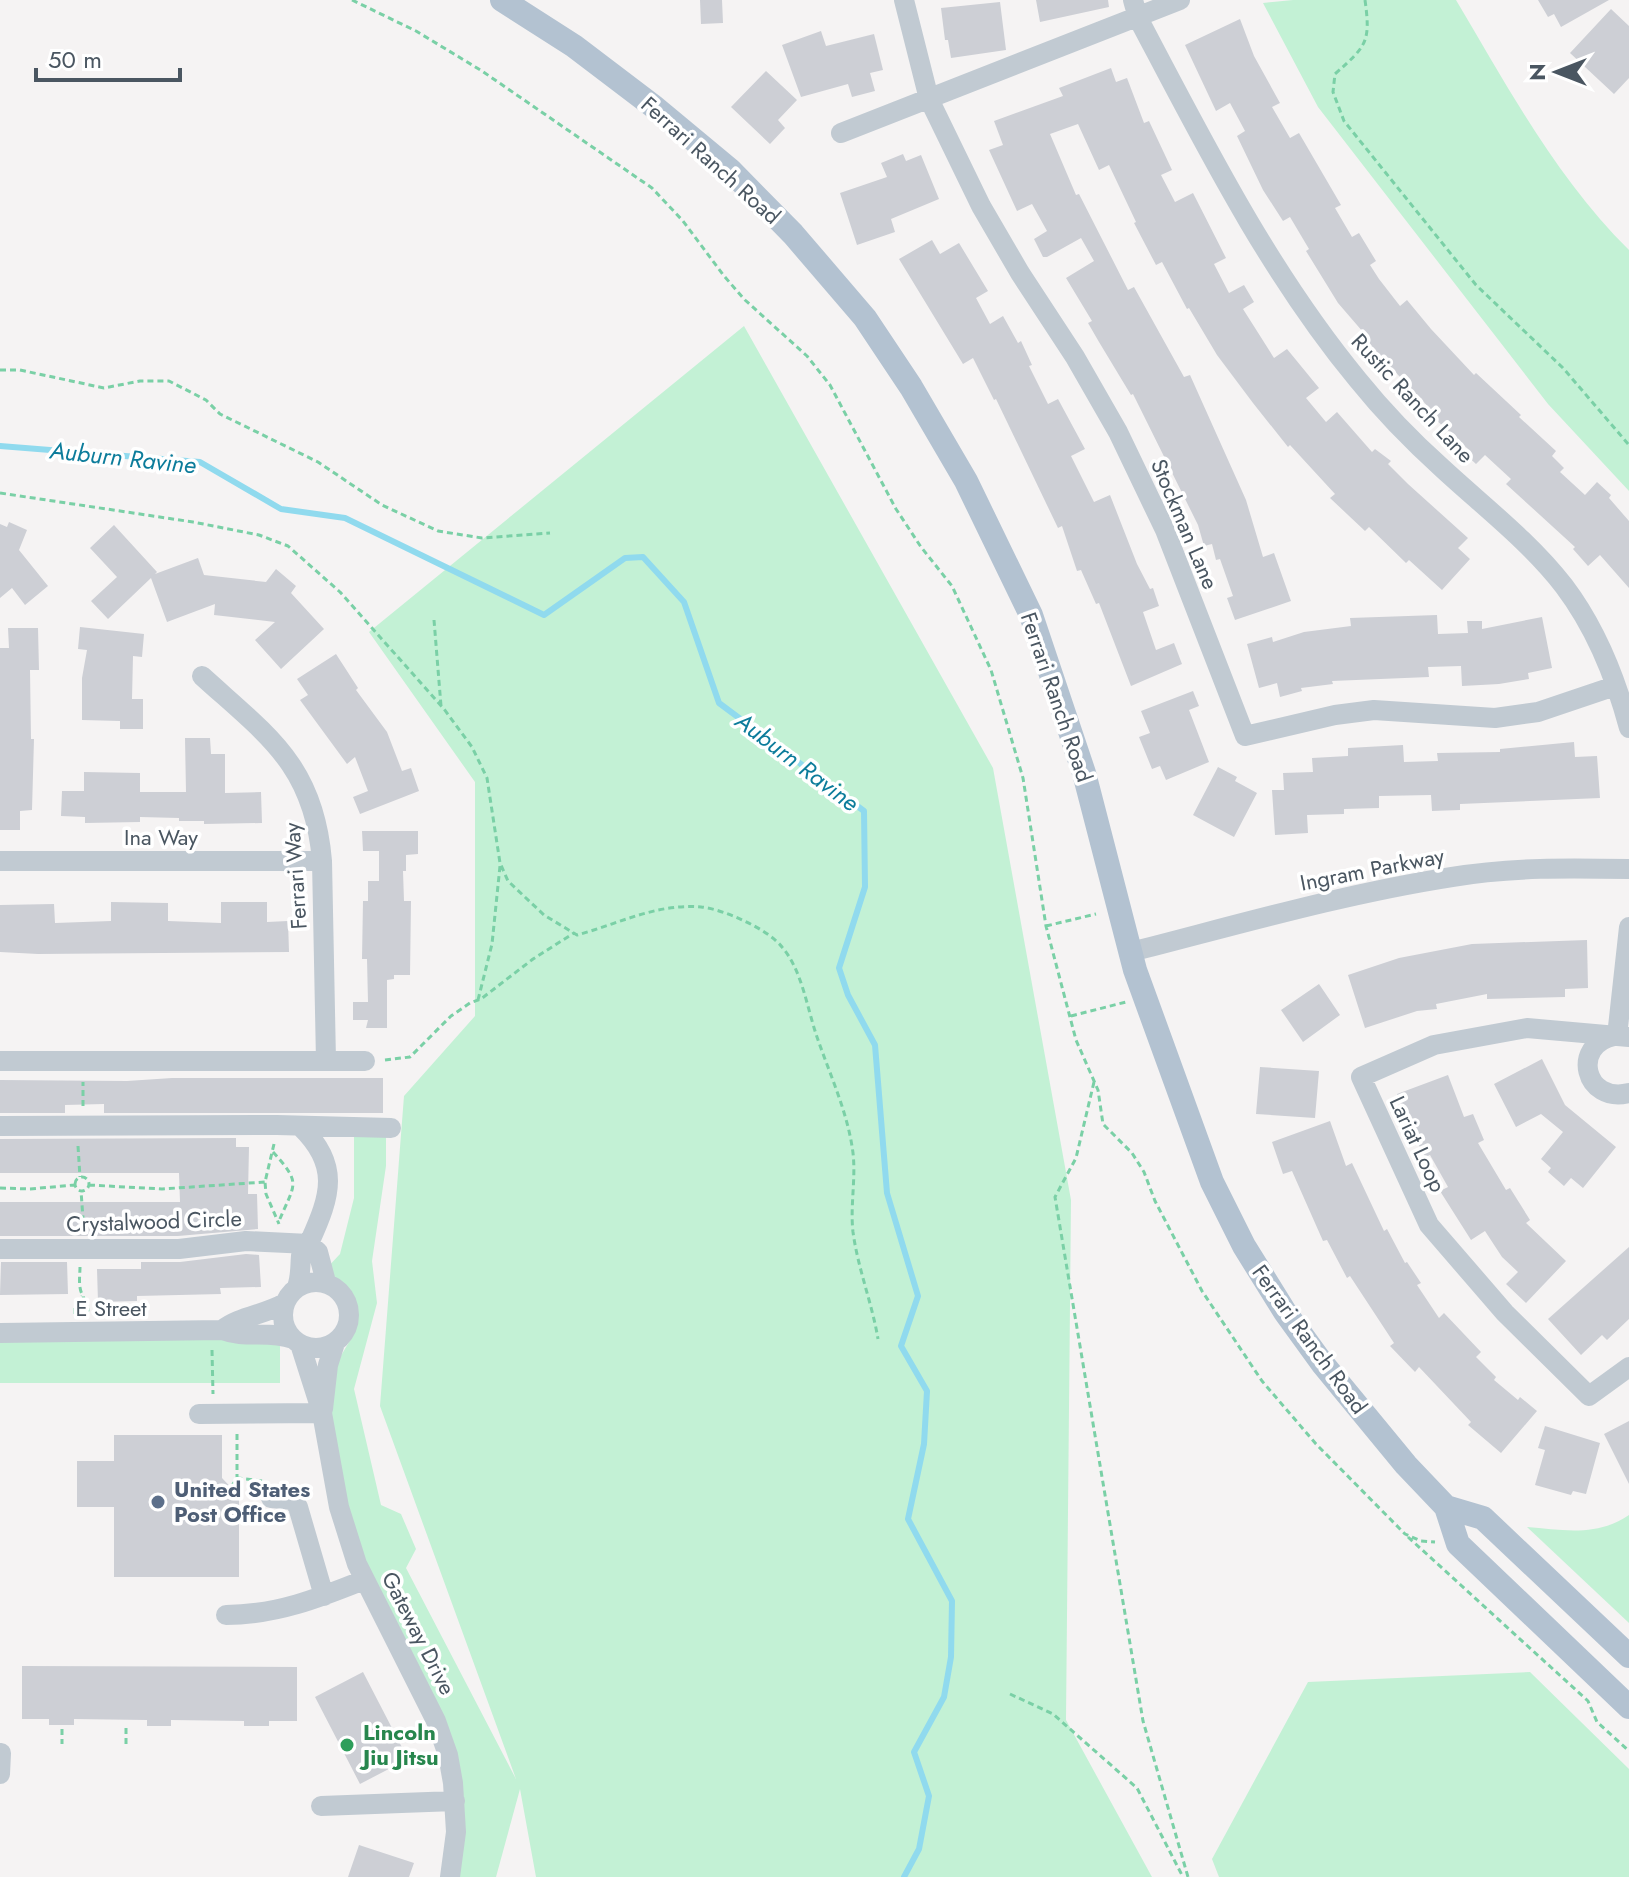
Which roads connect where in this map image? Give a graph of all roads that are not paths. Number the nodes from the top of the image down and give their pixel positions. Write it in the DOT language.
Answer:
graph roads {
  1 [pos="502,0"];
  2 [pos="904,0"];
  3 [pos="1180,0"];
  4 [pos="1135,9"];
  5 [pos="929,99"];
  6 [pos="841,133"];
  7 [pos="202,676"];
  8 [pos="1615,686"];
  9 [pos="1629,728"];
  10 [pos="0,861"];
  11 [pos="322,861"];
  12 [pos="1629,869"];
  13 [pos="1629,927"];
  14 [pos="1131,952"];
  15 [pos="1625,1037"];
  16 [pos="0,1061"];
  17 [pos="326,1061"];
  18 [pos="365,1061"];
  19 [pos="1629,1093"];
  20 [pos="0,1126"];
  21 [pos="301,1127"];
  22 [pos="391,1128"];
  23 [pos="309,1244"];
  24 [pos="0,1249"];
  25 [pos="326,1282"];
  26 [pos="291,1295"];
  27 [pos="222,1330"];
  28 [pos="0,1333"];
  29 [pos="296,1342"];
  30 [pos="335,1343"];
  31 [pos="1629,1367"];
  32 [pos="322,1413"];
  33 [pos="199,1414"];
  34 [pos="271,1498"];
  35 [pos="1446,1507"];
  36 [pos="364,1580"];
  37 [pos="324,1596"];
  38 [pos="226,1615"];
  39 [pos="1629,1656"];
  40 [pos="1629,1707"];
  41 [pos="1,1753"];
  42 [pos="0,1774"];
  43 [pos="455,1801"];
  44 [pos="321,1806"];
  45 [pos="450,1877"];
  1 -- 14 [label="main road, Ferrari Ranch Road"];
  2 -- 5 [label="street, Stockman Lane"];
  3 -- 4 [label="street"];
  4 -- 5 [label="street"];
  4 -- 8 [label="street, Rustic Ranch Lane"];
  5 -- 6 [label="street"];
  5 -- 8 [label="street, Stockman Lane"];
  7 -- 11 [label="street, Ferrari Way"];
  8 -- 9 [label="street, Rustic Ranch Lane"];
  10 -- 11 [label="street, Ina Way"];
  11 -- 17 [label="street, Ferrari Way"];
  12 -- 14 [label="street, Ingram Parkway"];
  13 -- 15 [label="street"];
  14 -- 35 [label="main road, Ferrari Ranch Road"];
  15 -- 19 [label="street"];
  15 -- 31 [label="street, Lariat Loop"];
  16 -- 17 [label="street"];
  17 -- 18 [label="street"];
  20 -- 21 [label="street"];
  21 -- 22 [label="street"];
  21 -- 23 [label="street"];
  23 -- 24 [label="street, Crystalwood Circle"];
  23 -- 25 [label="street"];
  23 -- 26 [label="street"];
  25 -- 26 [label="street"];
  25 -- 30 [label="street"];
  26 -- 27 [label="street, E Street"];
  26 -- 29 [label="street"];
  27 -- 28 [label="street, E Street"];
  27 -- 29 [label="street, E Street"];
  29 -- 30 [label="street"];
  29 -- 32 [label="street, Gateway Drive"];
  30 -- 32 [label="street, Gateway Drive"];
  32 -- 33 [label="street"];
  32 -- 36 [label="street, Gateway Drive"];
  34 -- 37 [label="street"];
  35 -- 39 [label="main road, Ferrari Ranch Road"];
  35 -- 40 [label="main road, Ferrari Ranch Road"];
  36 -- 37 [label="street"];
  36 -- 43 [label="street, Gateway Drive"];
  37 -- 38 [label="street"];
  41 -- 42 [label="street"];
  43 -- 44 [label="street"];
  43 -- 45 [label="street, Gateway Drive"];
}
